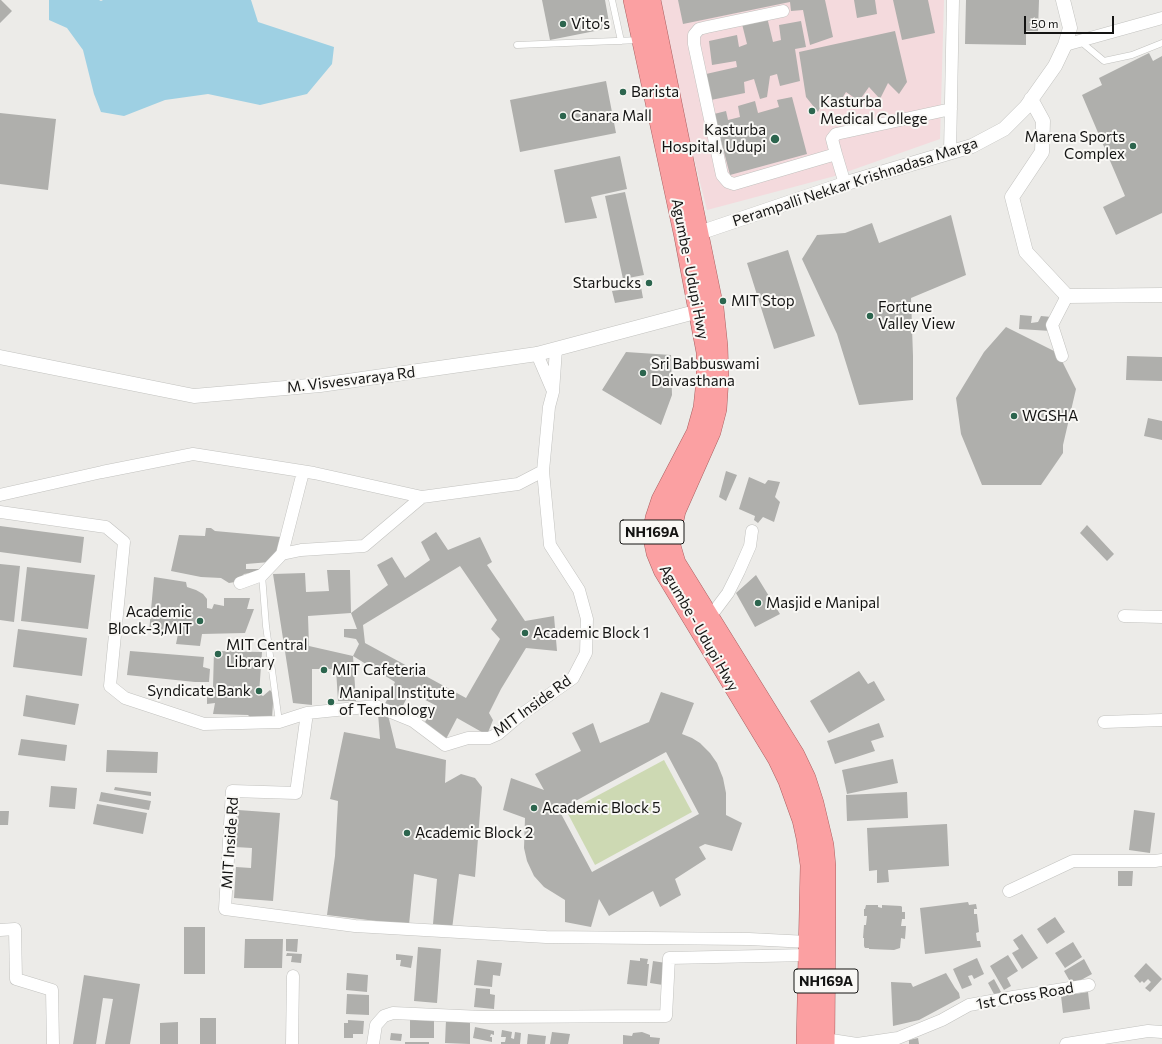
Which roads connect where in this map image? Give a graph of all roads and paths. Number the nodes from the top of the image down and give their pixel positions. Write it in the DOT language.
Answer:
graph roads {
  1 [pos="612,0"];
  2 [pos="633,0"];
  3 [pos="651,0"];
  4 [pos="953,0"];
  5 [pos="1063,0"];
  6 [pos="783,11"];
  7 [pos="1162,18"];
  8 [pos="642,40"];
  9 [pos="621,41"];
  10 [pos="1080,41"];
  11 [pos="1162,43"];
  12 [pos="517,45"];
  13 [pos="1065,45"];
  14 [pos="1031,99"];
  15 [pos="951,109"];
  16 [pos="950,153"];
  17 [pos="836,154"];
  18 [pos="845,184"];
  19 [pos="699,233"];
  20 [pos="1162,295"];
  21 [pos="1067,296"];
  22 [pos="706,309"];
  23 [pos="556,349"];
  24 [pos="537,354"];
  25 [pos="1062,356"];
  26 [pos="0,357"];
  27 [pos="553,392"];
  28 [pos="543,471"];
  29 [pos="303,472"];
  30 [pos="0,495"];
  31 [pos="422,497"];
  32 [pos="0,512"];
  33 [pos="752,531"];
  34 [pos="282,554"];
  35 [pos="262,575"];
  36 [pos="240,583"];
  37 [pos="1124,616"];
  38 [pos="710,617"];
  39 [pos="1162,617"];
  40 [pos="307,713"];
  41 [pos="1162,720"];
  42 [pos="279,722"];
  43 [pos="1104,722"];
  44 [pos="1162,860"];
  45 [pos="1009,891"];
  46 [pos="0,930"];
  47 [pos="808,949"];
  48 [pos="293,976"];
  49 [pos="1089,985"];
  50 [pos="1162,1032"];
  51 [pos="825,1042"];
  52 [pos="53,1044"];
  53 [pos="292,1044"];
  54 [pos="374,1044"];
  55 [pos="806,1044"];
  56 [pos="1066,1044"];
  1 -- 9 [label="lane"];
  2 -- 8 [label="highway, Agumbe - Udupi Hwy / NH169A"];
  3 -- 19 [label="highway, Agumbe - Udupi Hwy / NH169A"];
  4 -- 15 [label="street"];
  5 -- 13 [label="street, Perampalli Nekkar Krishnadasa Marga"];
  6 -- 17 [label="street"];
  7 -- 10 [label="street"];
  8 -- 9 [label="lane"];
  8 -- 22 [label="highway, Agumbe - Udupi Hwy / NH169A"];
  9 -- 12 [label="lane"];
  10 -- 11 [label="lane"];
  10 -- 13 [label="street"];
  13 -- 14 [label="street, Perampalli Nekkar Krishnadasa Marga"];
  14 -- 16 [label="street, Perampalli Nekkar Krishnadasa Marga"];
  14 -- 21 [label="street"];
  15 -- 16 [label="street"];
  15 -- 17 [label="street"];
  16 -- 18 [label="street, Perampalli Nekkar Krishnadasa Marga"];
  17 -- 18 [label="street"];
  18 -- 19 [label="street, Perampalli Nekkar Krishnadasa Marga"];
  19 -- 22 [label="highway, Agumbe - Udupi Hwy / NH169A"];
  20 -- 21 [label="street"];
  21 -- 25 [label="street"];
  22 -- 23 [label="street, M. Visvesvaraya Rd"];
  22 -- 38 [label="highway, Agumbe - Udupi Hwy / NH169A"];
  22 -- 47 [label="highway, Agumbe - Udupi Hwy / NH169A"];
  23 -- 24 [label="street, M. Visvesvaraya Rd"];
  23 -- 27 [label="street, MIT Inside Rd"];
  24 -- 26 [label="street, M. Visvesvaraya Rd"];
  24 -- 27 [label="street"];
  27 -- 28 [label="street, MIT Inside Rd"];
  28 -- 31 [label="street"];
  28 -- 40 [label="street, MIT Inside Rd"];
  29 -- 30 [label="street"];
  29 -- 31 [label="street"];
  29 -- 34 [label="street"];
  31 -- 34 [label="street"];
  32 -- 42 [label="street"];
  33 -- 38 [label="street"];
  34 -- 35 [label="street"];
  35 -- 36 [label="street"];
  35 -- 42 [label="lane"];
  37 -- 39 [label="street"];
  38 -- 51 [label="highway, Agumbe - Udupi Hwy / NH169A"];
  40 -- 42 [label="street"];
  40 -- 47 [label="street, MIT Inside Rd"];
  41 -- 43 [label="street"];
  44 -- 45 [label="street"];
  46 -- 52 [label="street"];
  47 -- 54 [label="street"];
  47 -- 55 [label="highway, Agumbe - Udupi Hwy / NH169A"];
  48 -- 53 [label="street"];
  49 -- 51 [label="street, 1st Cross Road"];
  50 -- 56 [label="street"];
}
